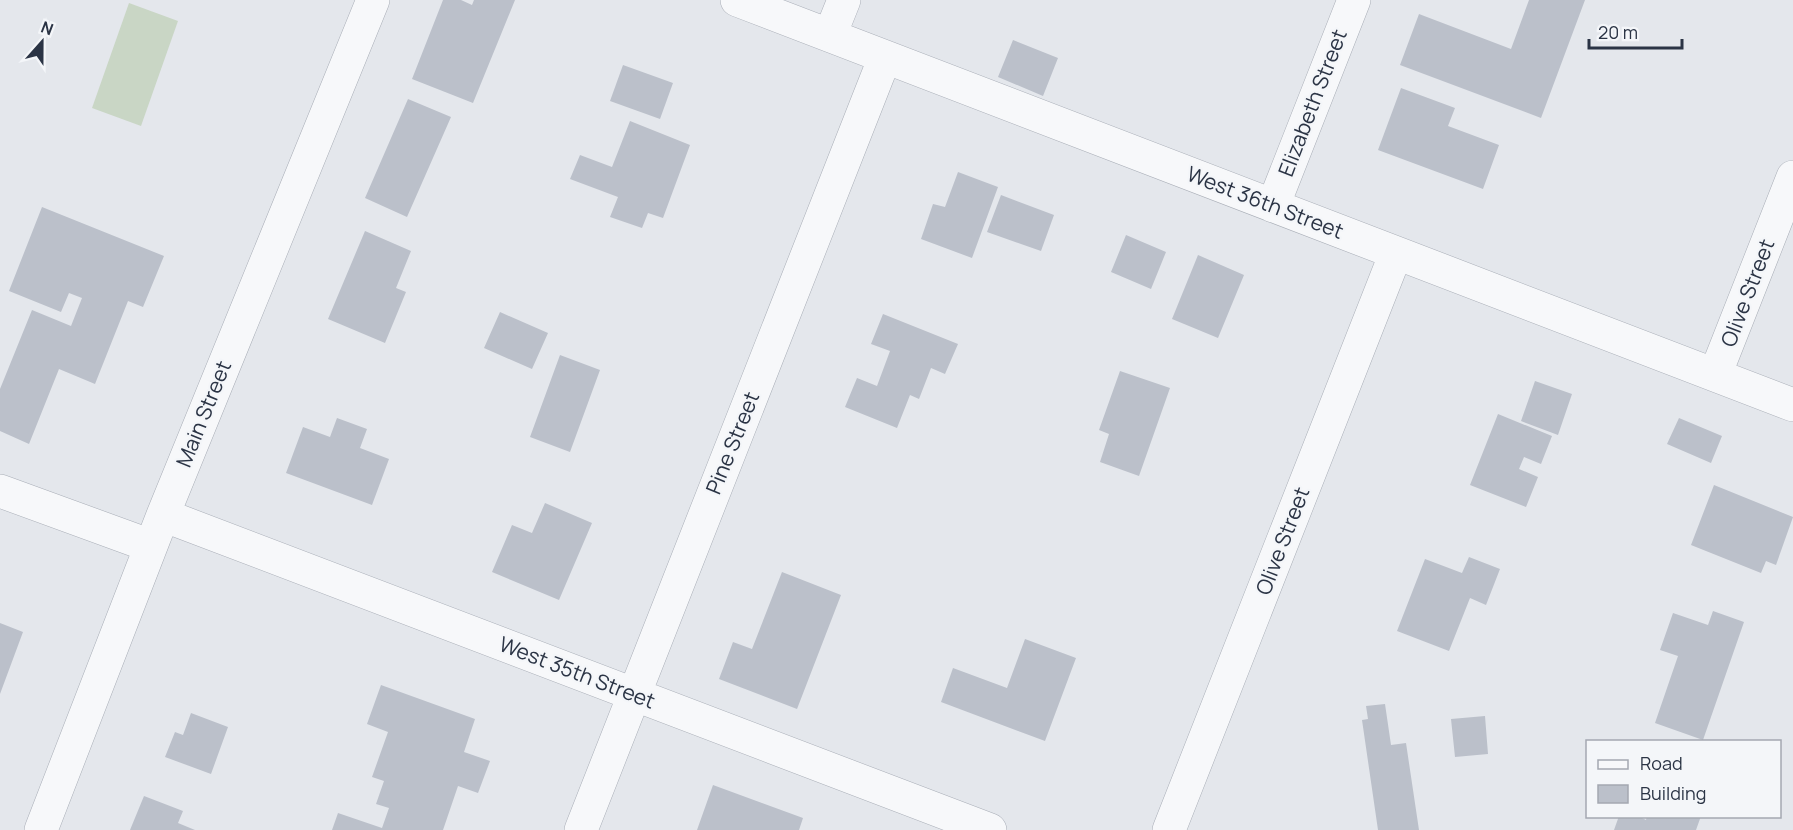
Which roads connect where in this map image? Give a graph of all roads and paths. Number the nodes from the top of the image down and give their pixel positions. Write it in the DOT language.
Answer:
graph roads {
  1 [pos="373,0"];
  2 [pos="737,0"];
  3 [pos="844,0"];
  4 [pos="1354,0"];
  5 [pos="830,36"];
  6 [pos="885,57"];
  7 [pos="1793,177"];
  8 [pos="1273,206"];
  9 [pos="1396,253"];
  10 [pos="1715,375"];
  11 [pos="1793,405"];
  12 [pos="0,491"];
  13 [pos="164,515"];
  14 [pos="151,546"];
  15 [pos="633,694"];
  16 [pos="41,830"];
  17 [pos="581,830"];
  18 [pos="990,830"];
  19 [pos="1169,830"];
  1 -- 13 [label="street, Main Street"];
  2 -- 5 [label="street, West 36th Street"];
  3 -- 5 [label="street"];
  4 -- 8 [label="street, Elizabeth Street"];
  5 -- 6 [label="street, West 36th Street"];
  6 -- 8 [label="street, West 36th Street"];
  6 -- 15 [label="street, Pine Street"];
  7 -- 10 [label="street, Olive Street"];
  8 -- 9 [label="street, West 36th Street"];
  9 -- 10 [label="street, West 36th Street"];
  9 -- 19 [label="street, Olive Street"];
  10 -- 11 [label="street, West 36th Street"];
  12 -- 14 [label="street"];
  13 -- 14 [label="street, Main Street"];
  13 -- 15 [label="street, West 35th Street"];
  14 -- 16 [label="street, Main Street"];
  15 -- 17 [label="street, Pine Street"];
  15 -- 18 [label="street, West 35th Street"];
}
